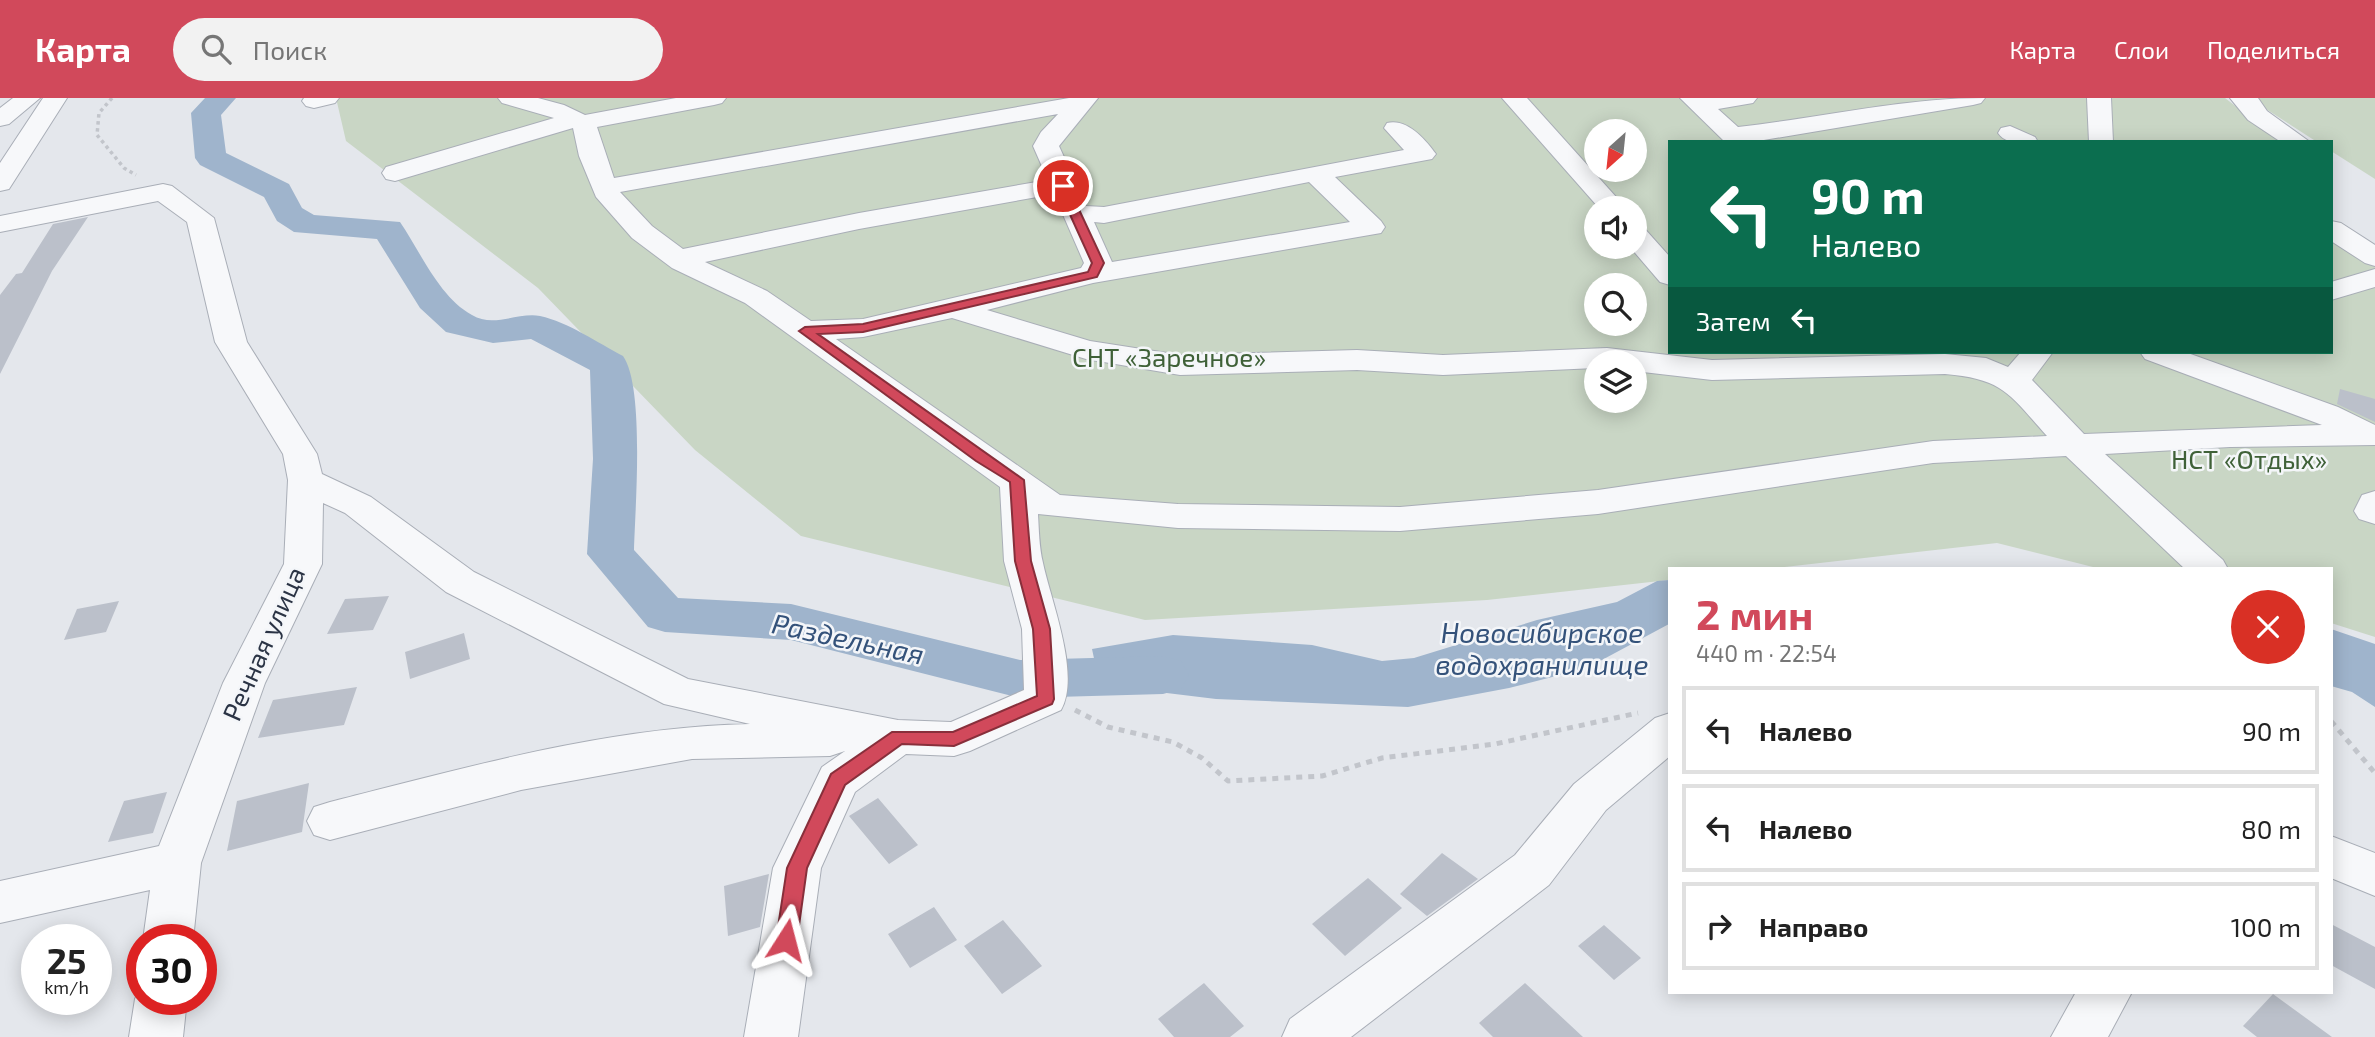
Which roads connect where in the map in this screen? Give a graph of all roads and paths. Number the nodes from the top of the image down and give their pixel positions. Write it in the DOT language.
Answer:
graph roads {
  1 [pos="29,98"];
  2 [pos="55,98"];
  3 [pos="112,98"];
  4 [pos="510,98"];
  5 [pos="714,98"];
  6 [pos="1514,98"];
  7 [pos="1745,98"];
  8 [pos="1973,98"];
  9 [pos="2099,98"];
  10 [pos="2242,98"];
  11 [pos="1084,100"];
  12 [pos="1695,101"];
  13 [pos="0,119"];
  14 [pos="578,121"];
  15 [pos="1396,128"];
  16 [pos="1825,134"];
  17 [pos="1736,138"];
  18 [pos="2101,140"];
  19 [pos="2295,140"];
  20 [pos="395,173"];
  21 [pos="1315,173"];
  22 [pos="0,183"];
  23 [pos="1063,185"];
  24 [pos="605,187"];
  25 [pos="163,192"];
  26 [pos="1602,196"];
  27 [pos="1076,213"];
  28 [pos="0,224"];
  29 [pos="2333,230"];
  30 [pos="1647,249"];
  31 [pos="2375,257"];
  32 [pos="679,259"];
  33 [pos="1093,274"];
  34 [pos="1668,274"];
  35 [pos="2375,278"];
  36 [pos="2333,290"];
  37 [pos="953,309"];
  38 [pos="805,331"];
  39 [pos="2030,354"];
  40 [pos="2161,354"];
  41 [pos="1739,360"];
  42 [pos="1988,367"];
  43 [pos="2370,435"];
  44 [pos="2075,445"];
  45 [pos="306,480"];
  46 [pos="1017,480"];
  47 [pos="2375,503"];
  48 [pos="2375,513"];
  49 [pos="2207,567"];
  50 [pos="1046,699"];
  51 [pos="1659,720"];
  52 [pos="2333,723"];
  53 [pos="898,737"];
  54 [pos="804,739"];
  55 [pos="2375,773"];
  56 [pos="820,818"];
  57 [pos="330,821"];
  58 [pos="2333,857"];
  59 [pos="177,863"];
  60 [pos="2375,875"];
  61 [pos="0,902"];
  62 [pos="170,924"];
  63 [pos="2105,994"];
  64 [pos="159,1015"];
  65 [pos="156,1037"];
  66 [pos="771,1037"];
  67 [pos="1309,1037"];
  68 [pos="2078,1037"];
  1 -- 13 [label="street"];
  2 -- 22 [label="street"];
  3 -- 25 [label="path"];
  4 -- 14 [label="street"];
  5 -- 14 [label="street"];
  6 -- 26 [label="street"];
  7 -- 12 [label="street"];
  8 -- 16 [label="street"];
  9 -- 18 [label="street"];
  10 -- 19 [label="street"];
  11 -- 23 [label="street"];
  11 -- 24 [label="street"];
  12 -- 17 [label="street"];
  14 -- 20 [label="street"];
  14 -- 24 [label="street"];
  15 -- 21 [label="street"];
  16 -- 17 [label="street"];
  21 -- 27 [label="street"];
  21 -- 33 [label="street"];
  23 -- 27 [label="street"];
  23 -- 32 [label="street"];
  24 -- 32 [label="street"];
  25 -- 28 [label="street"];
  25 -- 45 [label="street, Речная улица"];
  27 -- 33 [label="street"];
  29 -- 31 [label="street"];
  30 -- 34 [label="street"];
  32 -- 38 [label="street"];
  33 -- 37 [label="street"];
  35 -- 36 [label="street"];
  37 -- 38 [label="street"];
  37 -- 41 [label="street"];
  38 -- 46 [label="street"];
  39 -- 42 [label="street"];
  40 -- 43 [label="street"];
  41 -- 42 [label="street"];
  42 -- 44 [label="street"];
  43 -- 44 [label="street"];
  44 -- 46 [label="street"];
  44 -- 49 [label="street"];
  45 -- 53 [label="street"];
  45 -- 59 [label="street, Речная улица"];
  46 -- 50 [label="street"];
  47 -- 48 [label="street"];
  50 -- 51 [label="path"];
  50 -- 53 [label="street"];
  51 -- 67 [label="street"];
  52 -- 55 [label="path"];
  53 -- 54 [label="street"];
  53 -- 56 [label="street"];
  54 -- 56 [label="street"];
  54 -- 57 [label="street"];
  56 -- 66 [label="street"];
  58 -- 60 [label="street"];
  59 -- 61 [label="street"];
  59 -- 62 [label="street, Речная улица"];
  63 -- 68 [label="street"];
  64 -- 65 [label="street"];
}
